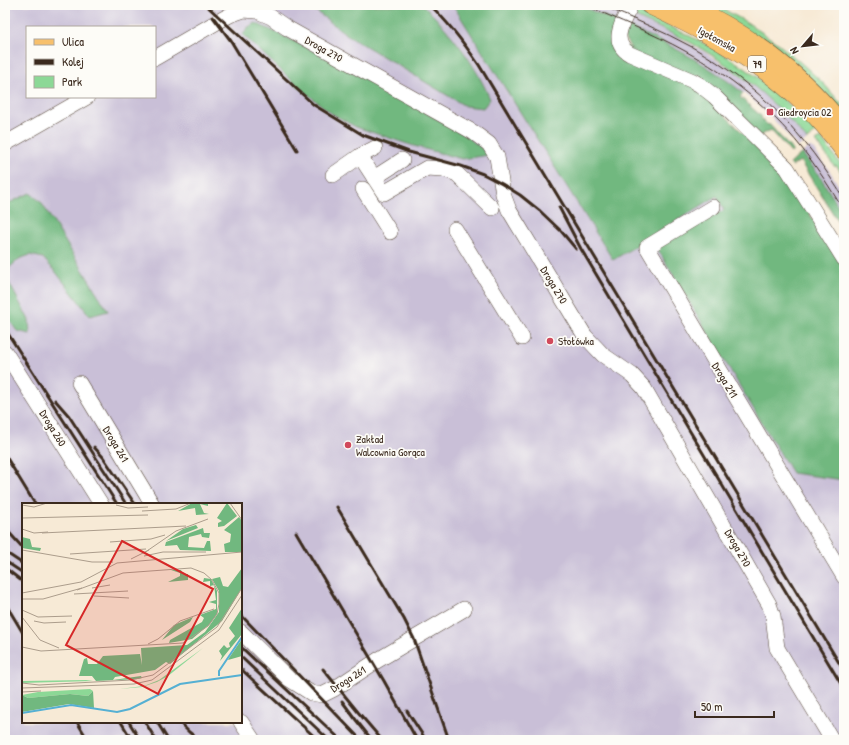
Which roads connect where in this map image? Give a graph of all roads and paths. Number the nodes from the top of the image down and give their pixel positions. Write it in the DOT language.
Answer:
graph roads {
  1 [pos="631,5"];
  2 [pos="650,5"];
  3 [pos="686,5"];
  4 [pos="156,57"];
  5 [pos="85,98"];
  6 [pos="844,128"];
  7 [pos="5,144"];
  8 [pos="375,148"];
  9 [pos="844,150"];
  10 [pos="360,156"];
  11 [pos="402,160"];
  12 [pos="333,175"];
  13 [pos="374,178"];
  14 [pos="363,188"];
  15 [pos="713,207"];
  16 [pos="492,208"];
  17 [pos="455,229"];
  18 [pos="390,232"];
  19 [pos="844,259"];
  20 [pos="522,338"];
  21 [pos="5,352"];
  22 [pos="79,383"];
  23 [pos="100,503"];
  24 [pos="151,503"];
  25 [pos="844,577"];
  26 [pos="464,610"];
  27 [pos="242,633"];
  28 [pos="242,723"];
  29 [pos="253,740"];
  30 [pos="832,740"];
  1 -- 19 [label="lane"];
  2 -- 9 [label="main road, Igołomska / 79"];
  3 -- 6 [label="main road, Igołomska / 79"];
  4 -- 30 [label="lane, Droga 270"];
  5 -- 7 [label="lane"];
  8 -- 10 [label="lane"];
  10 -- 12 [label="lane"];
  10 -- 13 [label="lane"];
  11 -- 13 [label="lane"];
  13 -- 16 [label="lane"];
  14 -- 18 [label="lane"];
  15 -- 25 [label="lane, Droga 211"];
  17 -- 20 [label="lane"];
  21 -- 23 [label="lane, Droga 260"];
  22 -- 24 [label="lane, Droga 261"];
  26 -- 27 [label="lane, Droga 261"];
  28 -- 29 [label="lane"];
}
